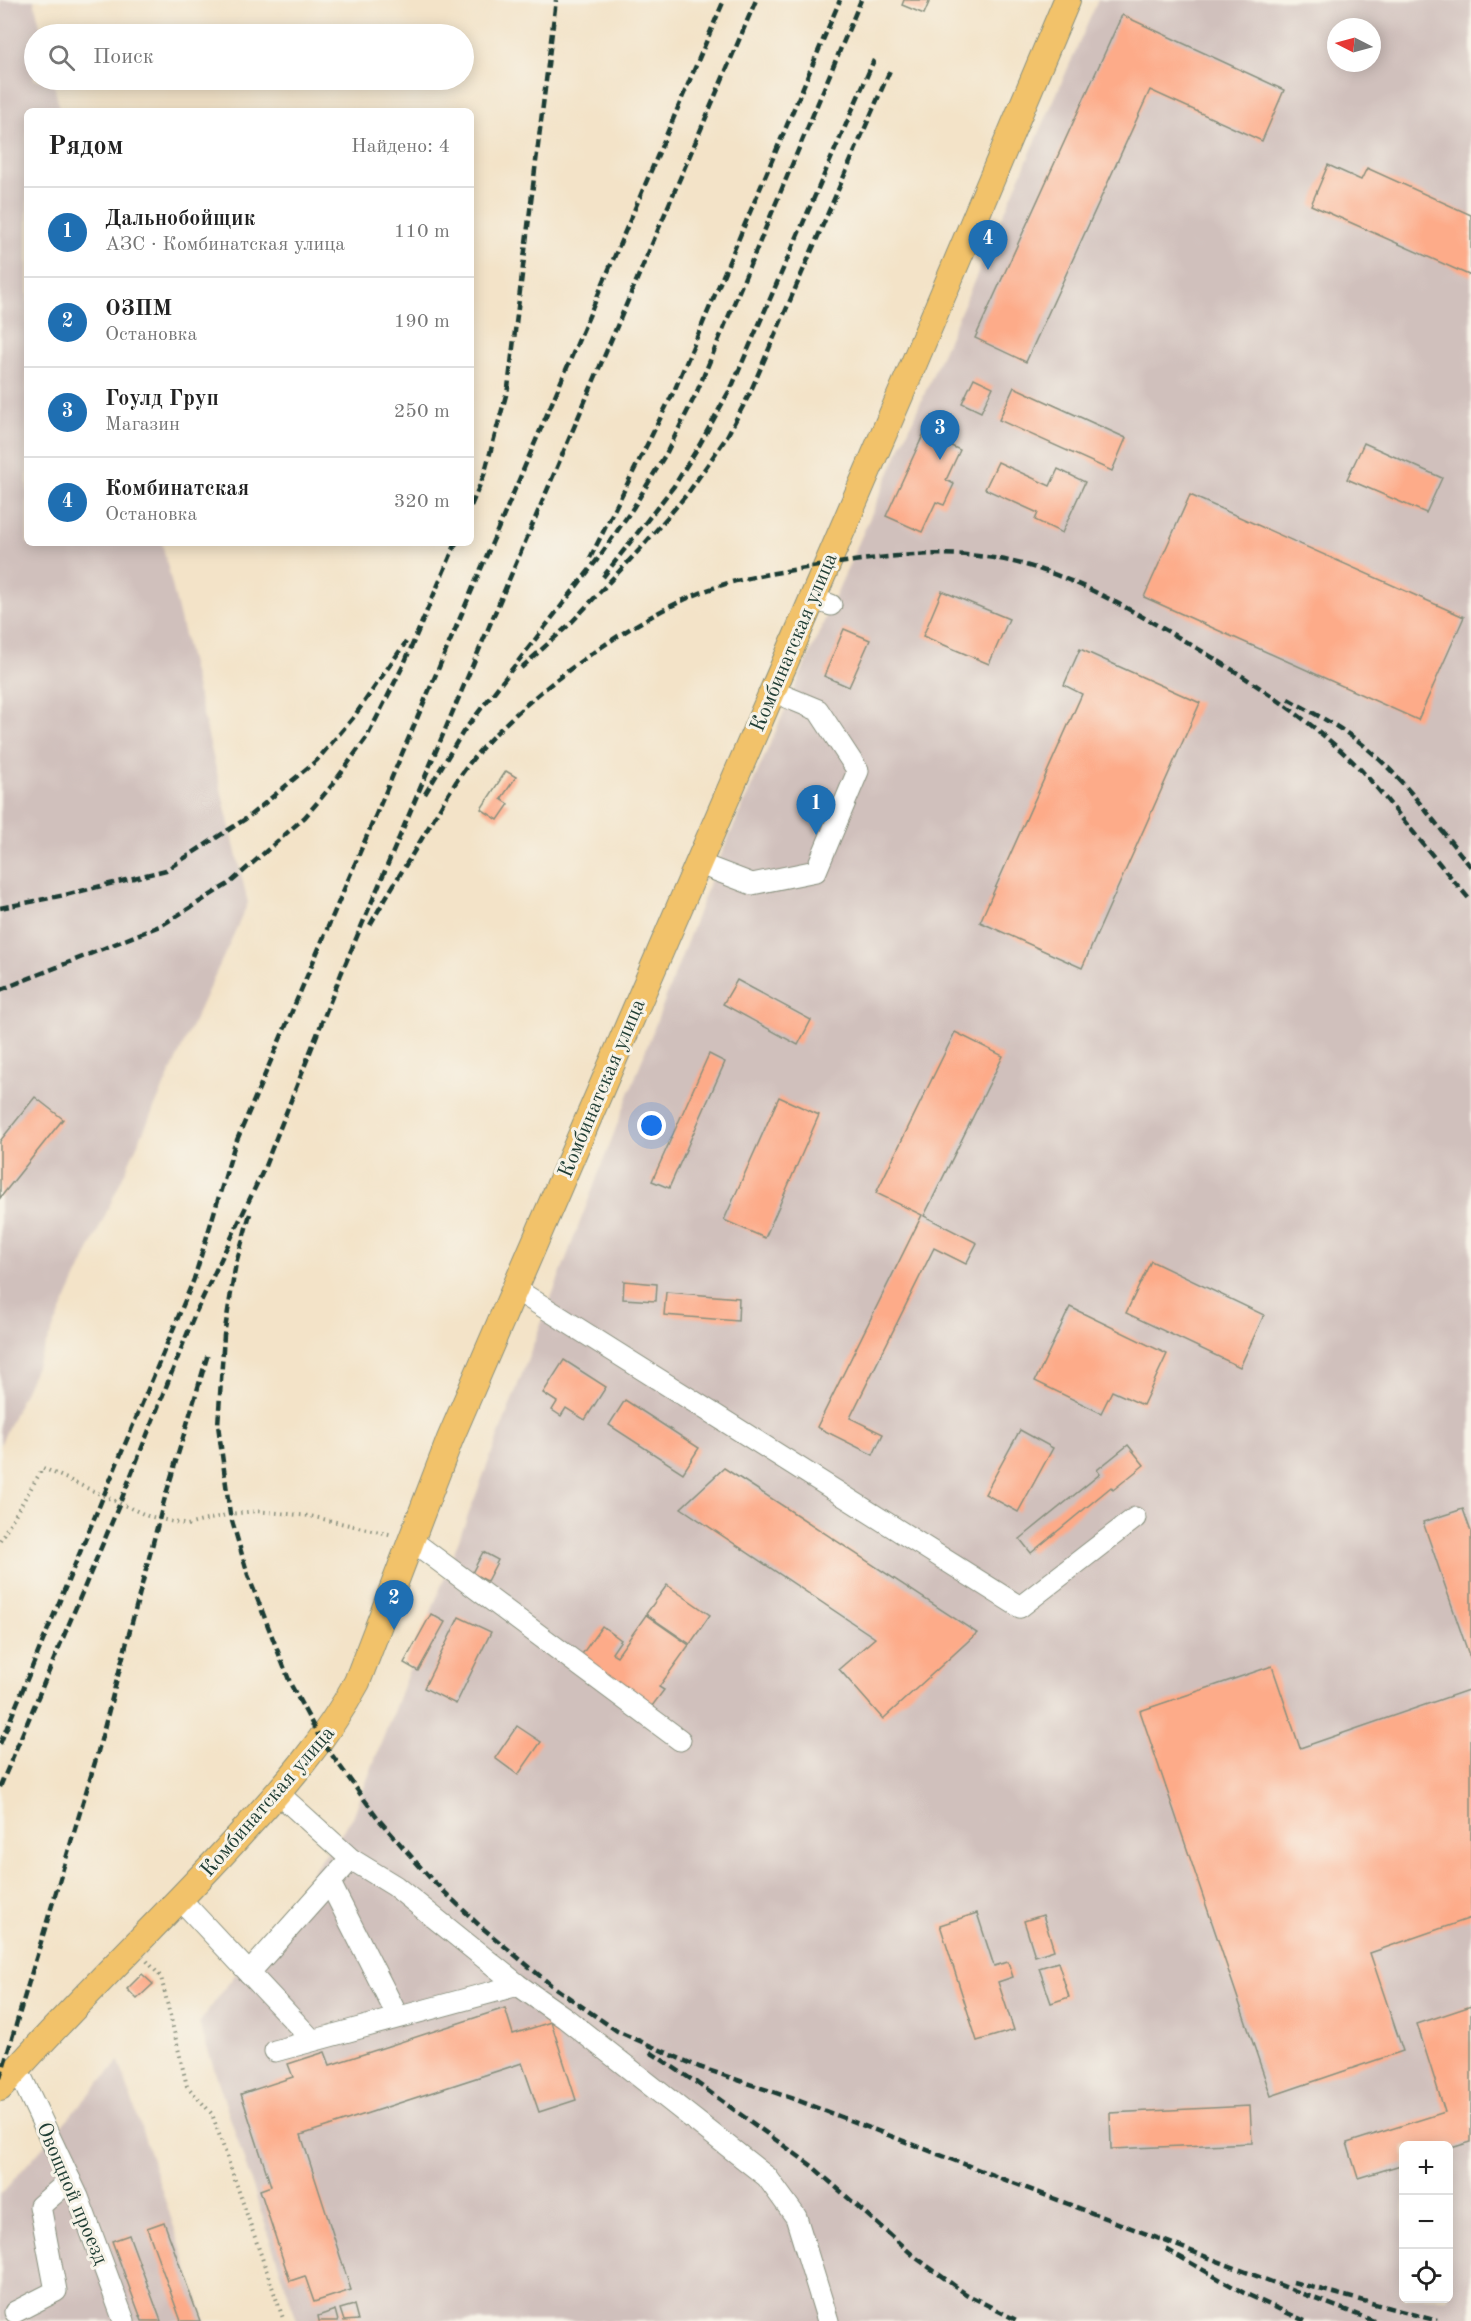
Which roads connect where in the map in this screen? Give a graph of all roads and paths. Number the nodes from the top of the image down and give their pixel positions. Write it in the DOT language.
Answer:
graph roads {
  1 [pos="1067,0"];
  2 [pos="772,691"];
  3 [pos="697,863"];
  4 [pos="515,1288"];
  5 [pos="1135,1518"];
  6 [pos="0,1540"];
  7 [pos="411,1540"];
  8 [pos="680,1740"];
  9 [pos="278,1793"];
  10 [pos="351,1859"];
  11 [pos="330,1883"];
  12 [pos="181,1900"];
  13 [pos="135,1945"];
  14 [pos="249,1973"];
  15 [pos="518,1985"];
  16 [pos="398,2017"];
  17 [pos="312,2040"];
  18 [pos="275,2050"];
  19 [pos="17,2068"];
  20 [pos="0,2088"];
  21 [pos="70,2180"];
  22 [pos="15,2312"];
  23 [pos="124,2321"];
  24 [pos="284,2321"];
  25 [pos="828,2321"];
  1 -- 2 [label="main road, Комбинатская улица"];
  2 -- 3 [label="main road, Комбинатская улица"];
  2 -- 3 [label="street"];
  3 -- 4 [label="main road, Комбинатская улица"];
  4 -- 5 [label="street"];
  4 -- 7 [label="main road, Комбинатская улица"];
  6 -- 7 [label="path"];
  7 -- 8 [label="street"];
  7 -- 9 [label="main road, Комбинатская улица"];
  9 -- 10 [label="street"];
  9 -- 12 [label="main road, Комбинатская улица"];
  10 -- 11 [label="street"];
  10 -- 15 [label="street"];
  11 -- 14 [label="street"];
  11 -- 16 [label="street"];
  12 -- 13 [label="main road, Комбинатская улица"];
  12 -- 14 [label="street"];
  13 -- 19 [label="main road, Комбинатская улица"];
  13 -- 24 [label="path"];
  14 -- 17 [label="street"];
  15 -- 16 [label="street"];
  15 -- 25 [label="street"];
  16 -- 17 [label="street"];
  17 -- 18 [label="street"];
  19 -- 20 [label="main road, Комбинатская улица"];
  19 -- 21 [label="street, Овощной проезд"];
  21 -- 22 [label="street"];
  21 -- 23 [label="street, Овощной проезд"];
}
